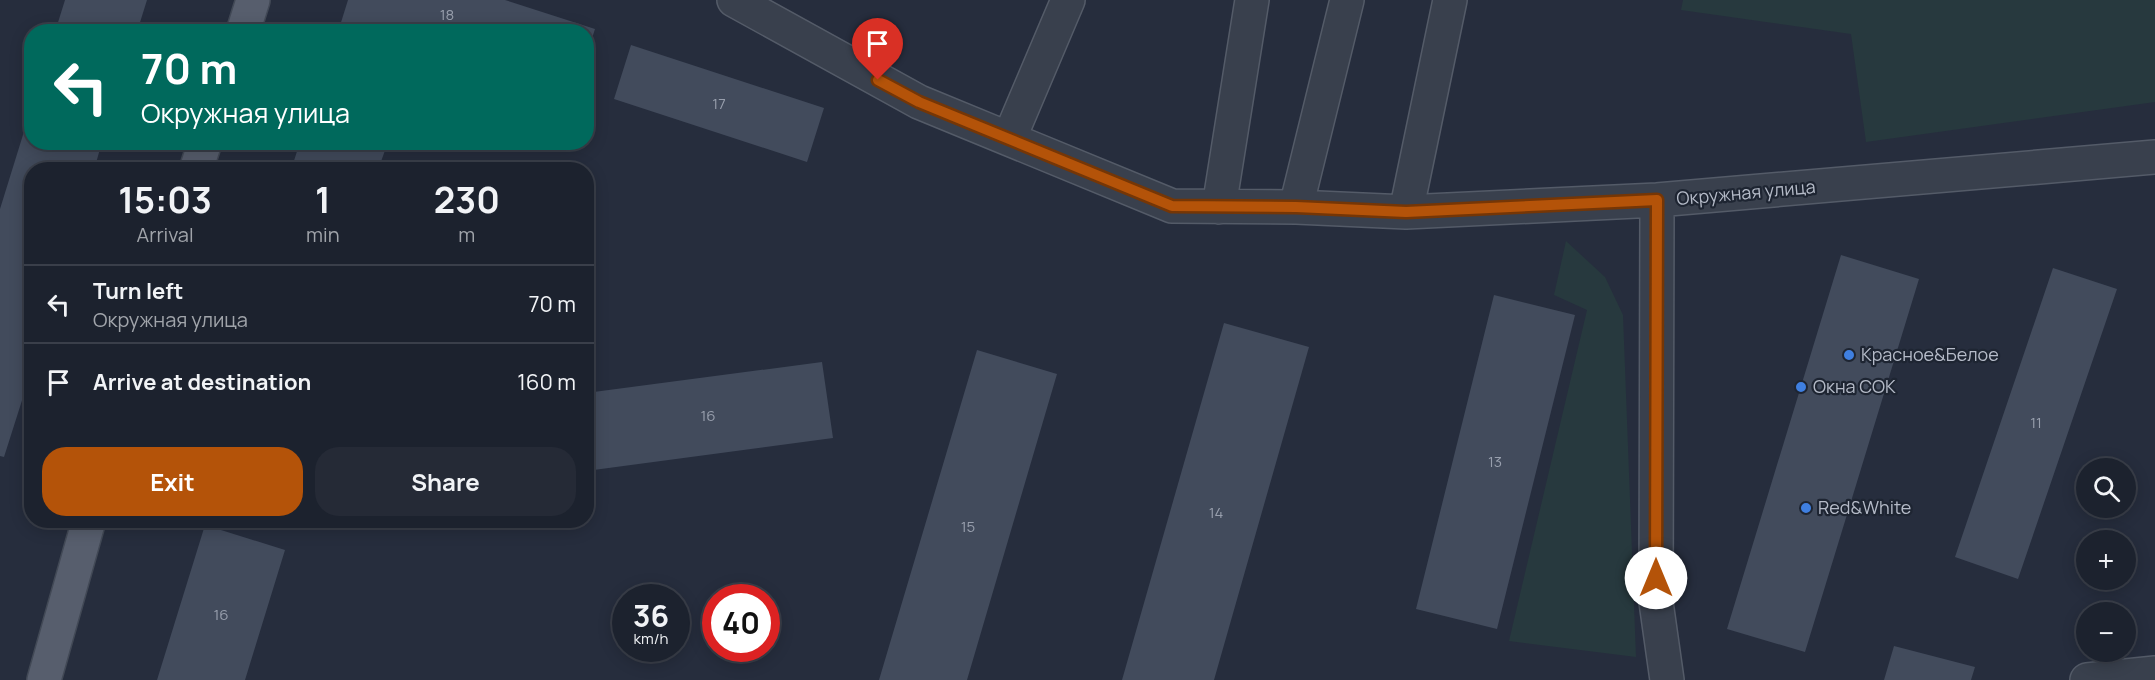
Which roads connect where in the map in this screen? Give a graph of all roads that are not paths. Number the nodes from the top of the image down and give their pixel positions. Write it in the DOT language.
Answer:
graph roads {
  1 [pos="253,0"];
  2 [pos="734,0"];
  3 [pos="1068,0"];
  4 [pos="1252,0"];
  5 [pos="1347,0"];
  6 [pos="1450,0"];
  7 [pos="246,24"];
  8 [pos="1009,139"];
  9 [pos="2155,157"];
  10 [pos="1657,200"];
  11 [pos="1219,207"];
  12 [pos="1296,207"];
  13 [pos="1406,212"];
  14 [pos="87,528"];
  15 [pos="2155,673"];
  16 [pos="44,680"];
  17 [pos="1667,680"];
  18 [pos="2087,680"];
  1 -- 7 [label="main road"];
  2 -- 8 [label="street, Окружная улица"];
  3 -- 8 [label="street"];
  4 -- 11 [label="street"];
  5 -- 12 [label="street"];
  6 -- 13 [label="street"];
  8 -- 11 [label="street, Окружная улица"];
  9 -- 10 [label="street, Окружная улица"];
  10 -- 13 [label="street, Окружная улица"];
  10 -- 17 [label="street"];
  11 -- 12 [label="street, Окружная улица"];
  12 -- 13 [label="street, Окружная улица"];
  14 -- 16 [label="main road"];
  15 -- 18 [label="street"];
}
